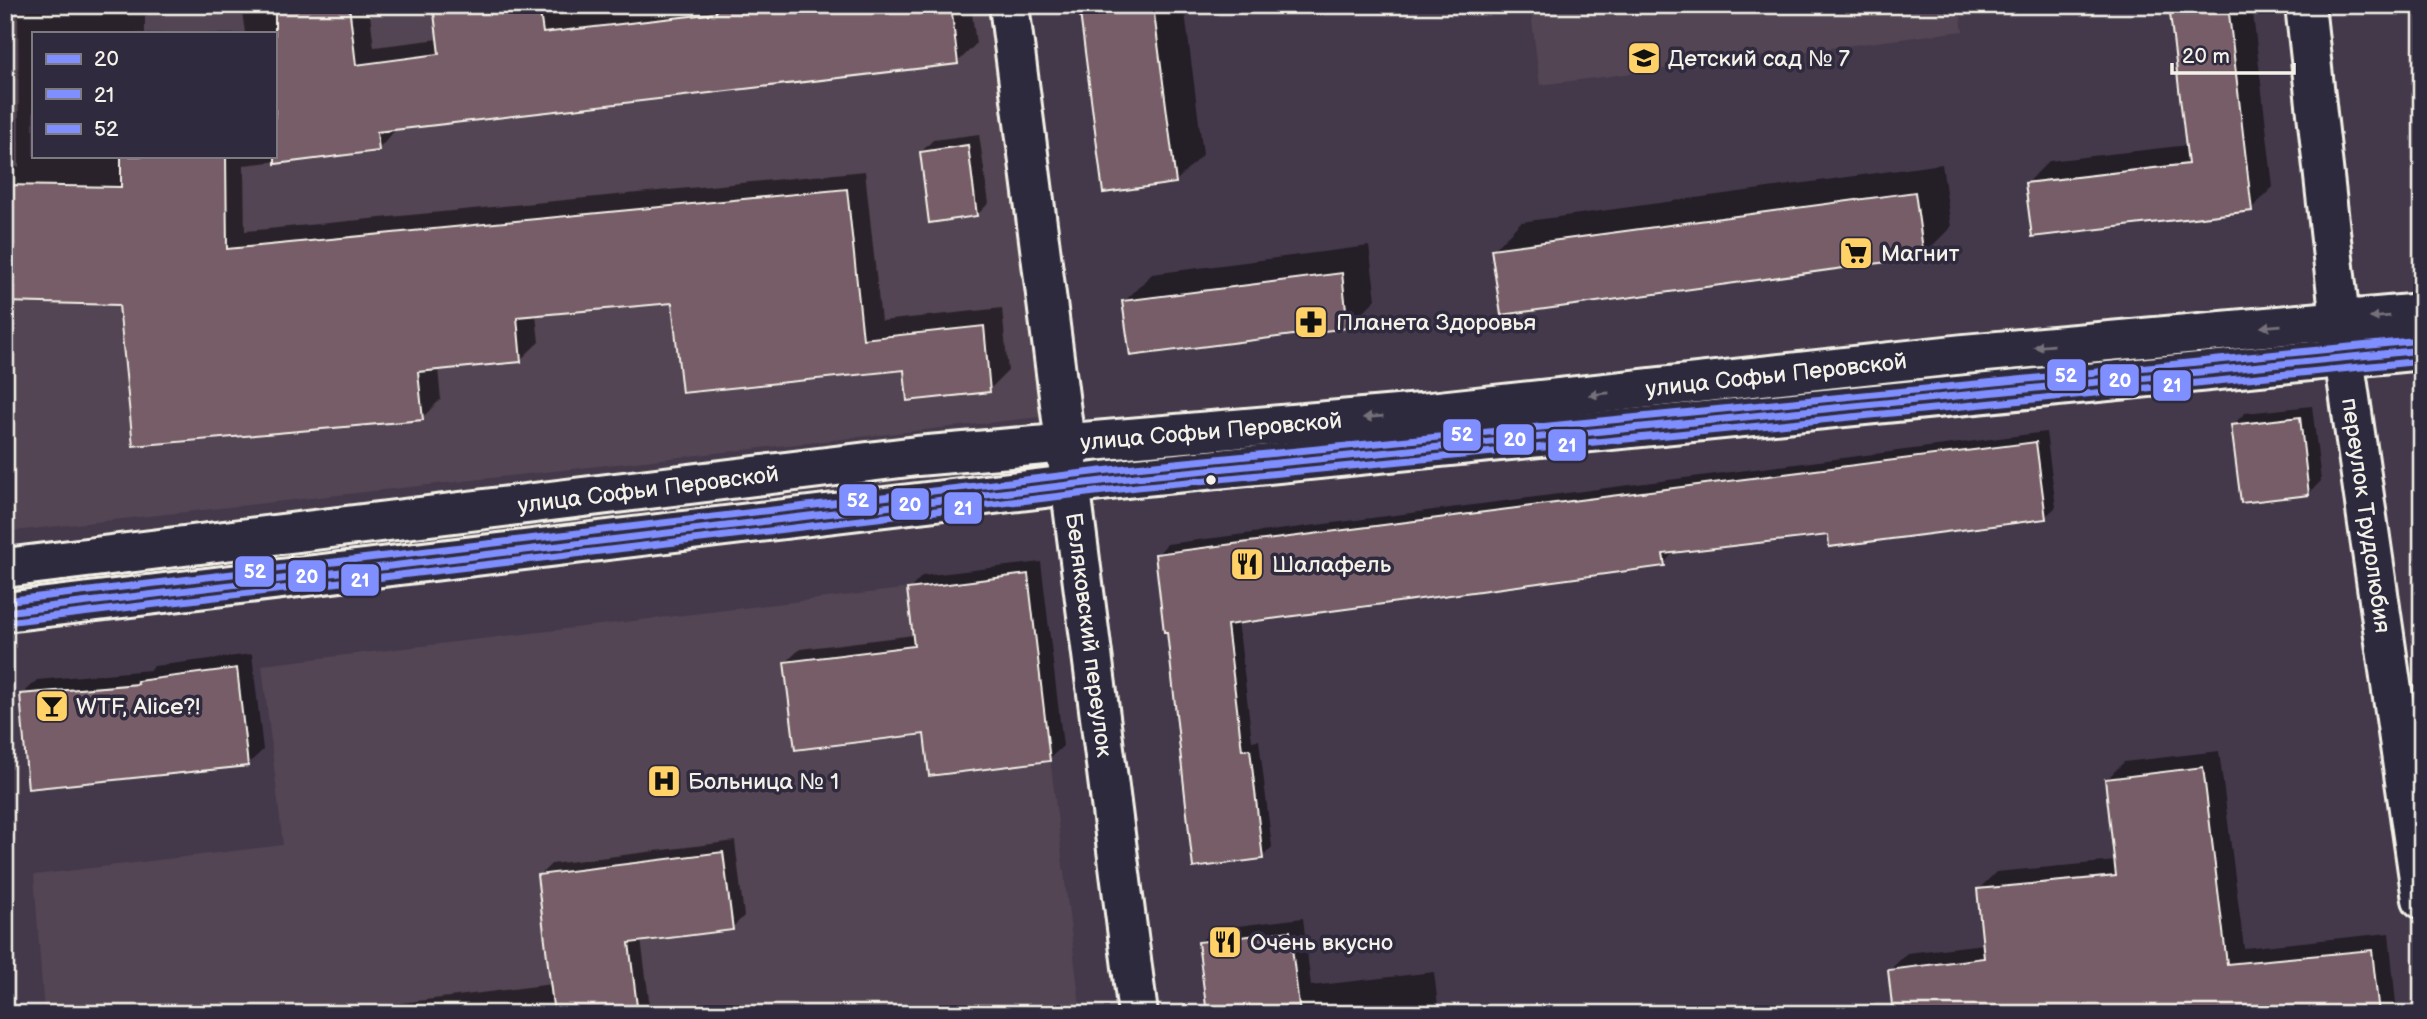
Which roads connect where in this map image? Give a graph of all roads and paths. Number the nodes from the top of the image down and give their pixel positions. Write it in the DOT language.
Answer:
graph roads {
  1 [pos="1009,5"];
  2 [pos="2305,5"];
  3 [pos="2422,313"];
  4 [pos="2339,320"];
  5 [pos="2422,350"];
  6 [pos="2344,357"];
  7 [pos="1064,443"];
  8 [pos="1071,484"];
  9 [pos="5,568"];
  10 [pos="5,612"];
  11 [pos="2422,899"];
  12 [pos="1138,1014"];
  1 -- 7 [label="main road, Беляковский переулок"];
  2 -- 4 [label="main road, переулок Трудолюбия"];
  3 -- 4 [label="main road, улица Софьи Перовской, one-way"];
  4 -- 6 [label="main road, переулок Трудолюбия"];
  4 -- 7 [label="main road, улица Софьи Перовской, one-way"];
  5 -- 6 [label="main road, улица Софьи Перовской"];
  6 -- 8 [label="main road, улица Софьи Перовской"];
  6 -- 11 [label="main road, переулок Трудолюбия"];
  7 -- 8 [label="main road, Беляковский переулок"];
  7 -- 9 [label="main road, улица Софьи Перовской"];
  8 -- 10 [label="main road, улица Софьи Перовской"];
  8 -- 12 [label="main road, Беляковский переулок"];
}
